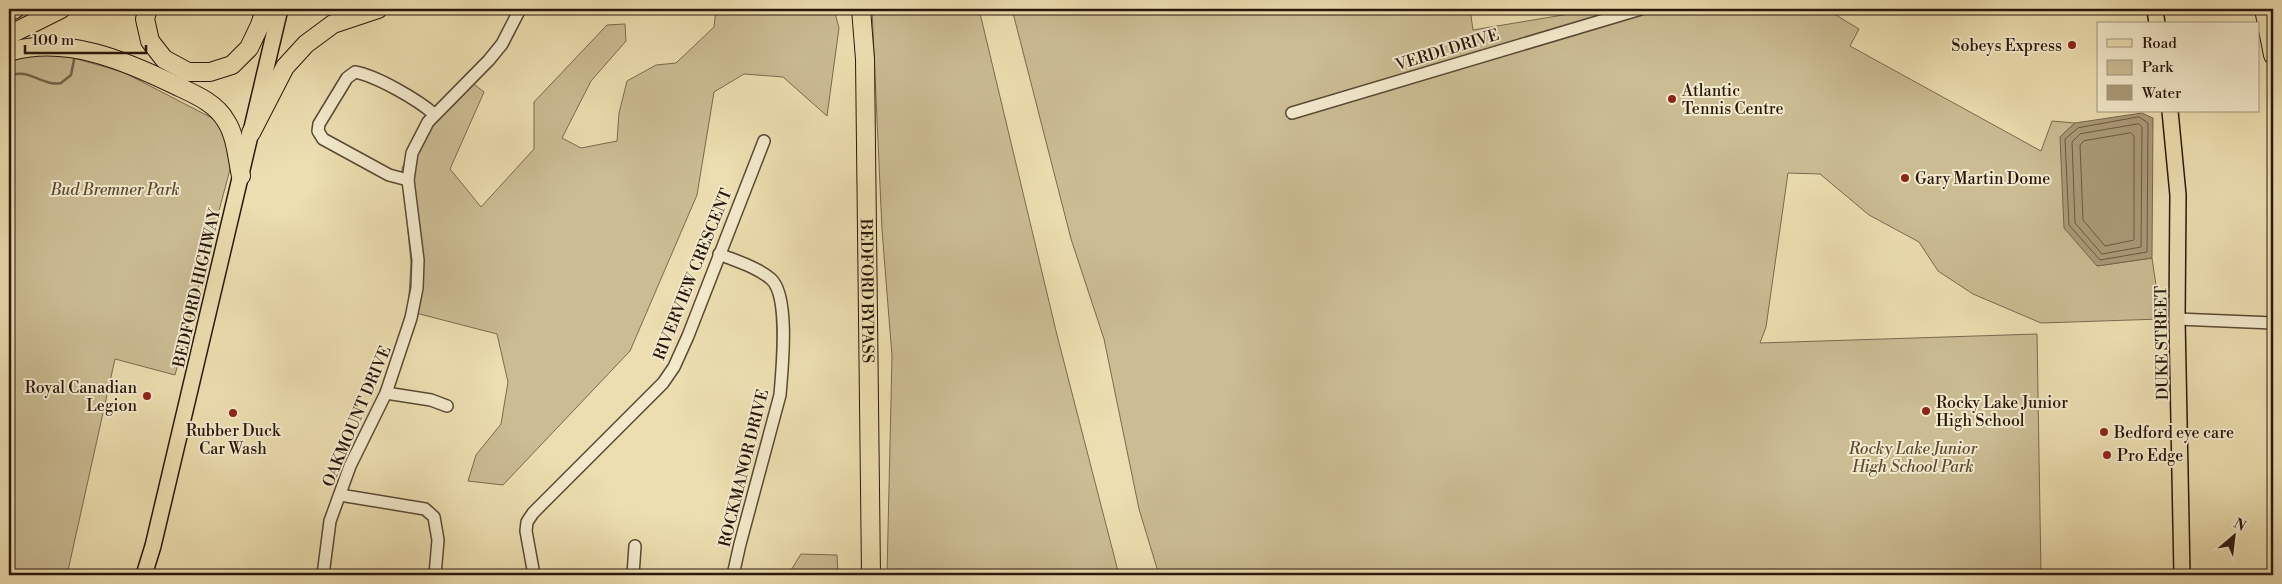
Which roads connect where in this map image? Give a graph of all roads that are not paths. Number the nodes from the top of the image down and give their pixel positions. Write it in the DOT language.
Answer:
graph roads {
  1 [pos="15,9"];
  2 [pos="61,9"];
  3 [pos="148,9"];
  4 [pos="265,9"];
  5 [pos="280,9"];
  6 [pos="378,9"];
  7 [pos="520,9"];
  8 [pos="851,9"];
  9 [pos="860,9"];
  10 [pos="1641,9"];
  11 [pos="2264,9"];
  12 [pos="9,12"];
  13 [pos="9,35"];
  14 [pos="9,52"];
  15 [pos="2273,56"];
  16 [pos="1292,112"];
  17 [pos="2170,112"];
  18 [pos="434,114"];
  19 [pos="251,133"];
  20 [pos="764,141"];
  21 [pos="241,176"];
  22 [pos="408,180"];
  23 [pos="719,254"];
  24 [pos="2177,319"];
  25 [pos="2273,324"];
  26 [pos="386,393"];
  27 [pos="448,406"];
  28 [pos="340,495"];
  29 [pos="635,546"];
  30 [pos="144,575"];
  31 [pos="323,575"];
  32 [pos="435,575"];
  33 [pos="534,575"];
  34 [pos="633,575"];
  35 [pos="733,575"];
  36 [pos="862,575"];
  37 [pos="872,575"];
  38 [pos="2182,575"];
  1 -- 12 [label="highway"];
  2 -- 13 [label="highway"];
  3 -- 4 [label="highway"];
  5 -- 19 [label="main road, BEDFORD HIGHWAY"];
  6 -- 19 [label="highway"];
  7 -- 18 [label="street, OAKMOUNT DRIVE"];
  8 -- 36 [label="highway, BEDFORD BYPASS"];
  9 -- 37 [label="highway, BEDFORD BYPASS"];
  10 -- 16 [label="street, VERDI DRIVE"];
  11 -- 15 [label="highway"];
  14 -- 21 [label="highway"];
  17 -- 24 [label="main road, DUKE STREET"];
  18 -- 22 [label="street, OAKMOUNT DRIVE"];
  18 -- 22 [label="street"];
  19 -- 21 [label="main road, BEDFORD HIGHWAY"];
  20 -- 23 [label="street, RIVERVIEW CRESCENT"];
  21 -- 30 [label="main road, BEDFORD HIGHWAY"];
  22 -- 26 [label="street, OAKMOUNT DRIVE"];
  23 -- 33 [label="street, RIVERVIEW CRESCENT"];
  23 -- 35 [label="street, ROCKMANOR DRIVE"];
  24 -- 25 [label="street"];
  24 -- 38 [label="main road, DUKE STREET"];
  26 -- 27 [label="street"];
  26 -- 28 [label="street, OAKMOUNT DRIVE"];
  28 -- 31 [label="street, OAKMOUNT DRIVE"];
  28 -- 32 [label="street"];
  29 -- 34 [label="street"];
}
